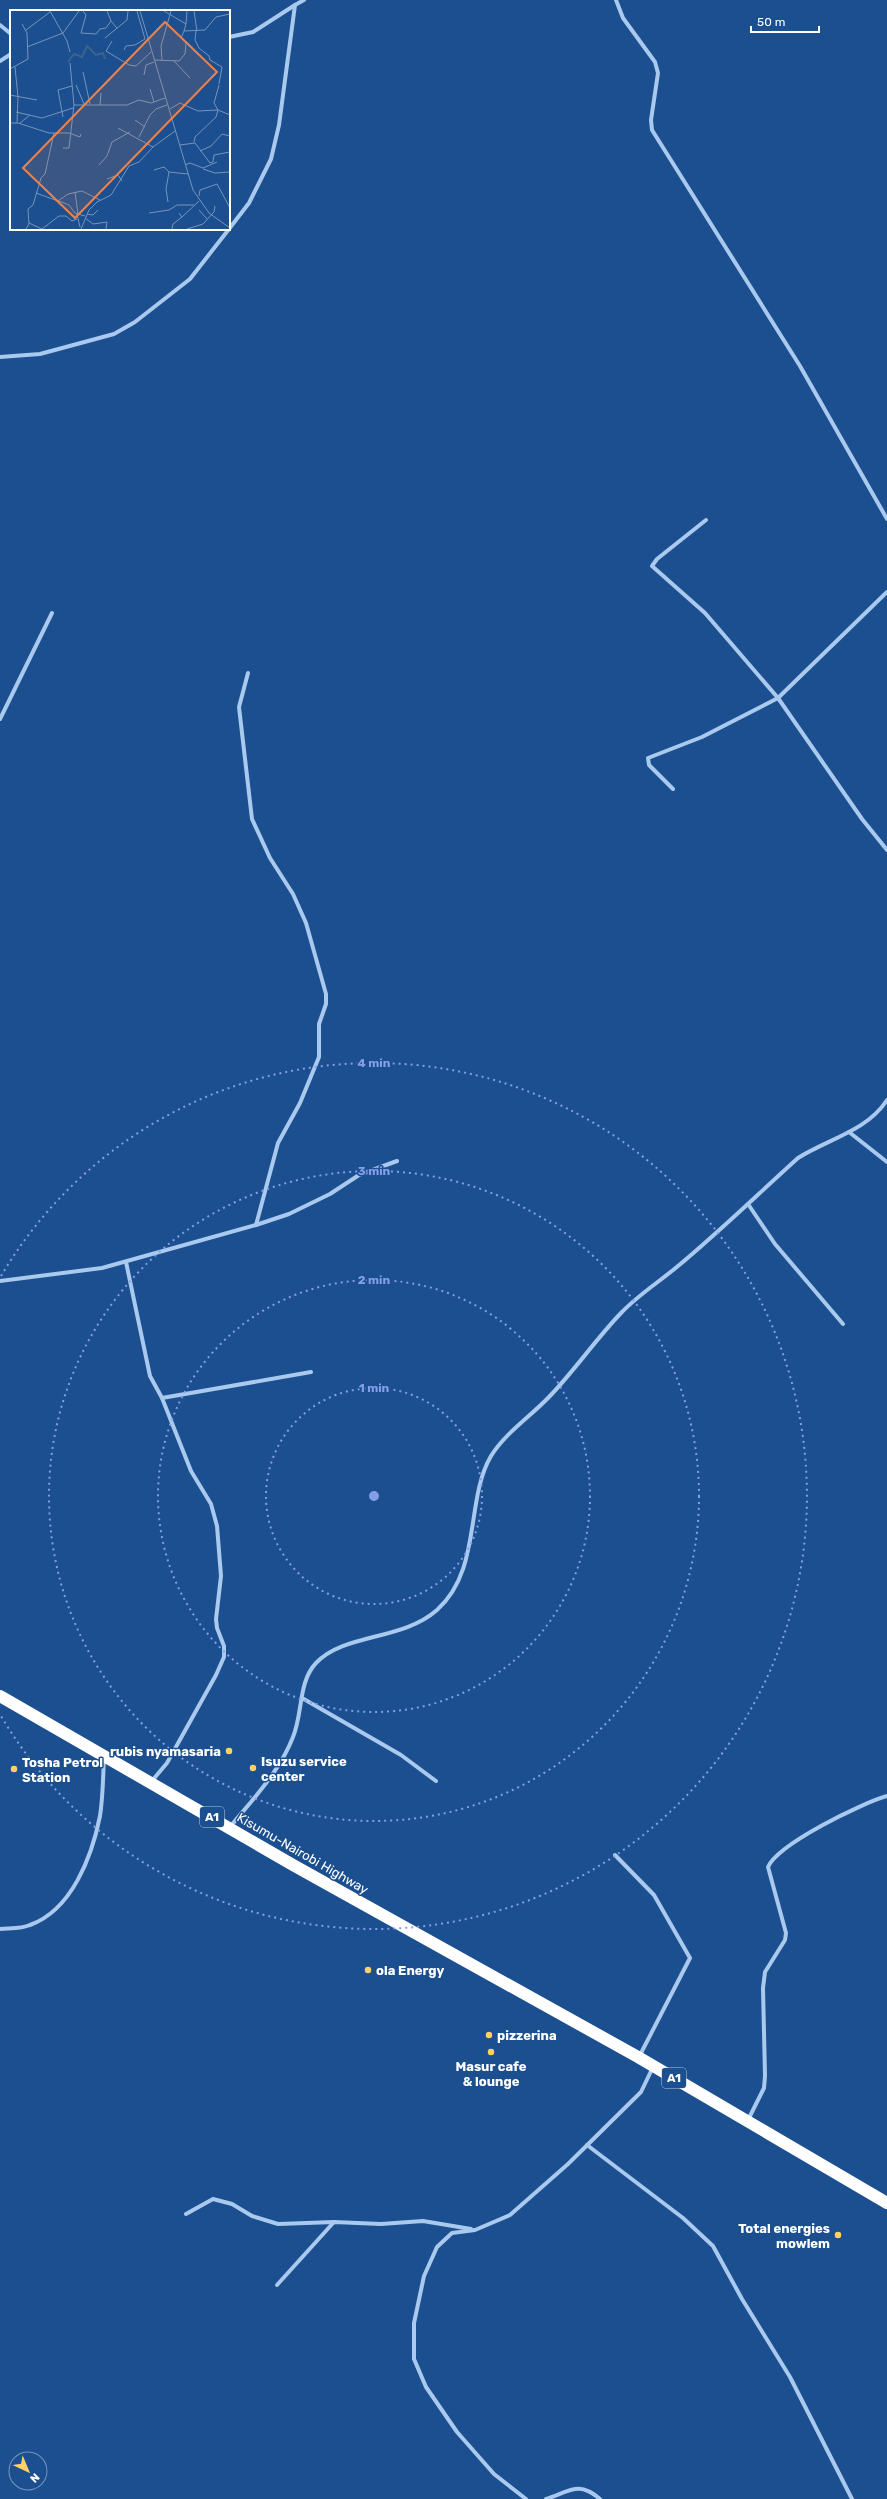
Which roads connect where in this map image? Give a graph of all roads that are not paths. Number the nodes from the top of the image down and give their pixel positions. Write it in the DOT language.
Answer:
graph roads {
  1 [pos="304,0"];
  2 [pos="616,0"];
  3 [pos="295,5"];
  4 [pos="0,25"];
  5 [pos="10,33"];
  6 [pos="230,37"];
  7 [pos="10,56"];
  8 [pos="0,61"];
  9 [pos="230,227"];
  10 [pos="228,230"];
  11 [pos="0,357"];
  12 [pos="887,519"];
  13 [pos="706,520"];
  14 [pos="887,592"];
  15 [pos="52,613"];
  16 [pos="248,673"];
  17 [pos="778,698"];
  18 [pos="0,719"];
  19 [pos="673,789"];
  20 [pos="887,850"];
  21 [pos="887,1100"];
  22 [pos="849,1132"];
  23 [pos="397,1161"];
  24 [pos="887,1162"];
  25 [pos="748,1204"];
  26 [pos="256,1225"];
  27 [pos="126,1262"];
  28 [pos="0,1281"];
  29 [pos="843,1324"];
  30 [pos="311,1372"];
  31 [pos="162,1398"];
  32 [pos="0,1696"];
  33 [pos="302,1698"];
  34 [pos="104,1755"];
  35 [pos="436,1781"];
  36 [pos="151,1782"];
  37 [pos="887,1796"];
  38 [pos="230,1827"];
  39 [pos="615,1854"];
  40 [pos="0,1929"];
  41 [pos="459,1955"];
  42 [pos="638,2057"];
  43 [pos="654,2066"];
  44 [pos="748,2120"];
  45 [pos="587,2145"];
  46 [pos="887,2203"];
  47 [pos="186,2214"];
  48 [pos="334,2222"];
  49 [pos="475,2230"];
  50 [pos="277,2285"];
  51 [pos="550,2498"];
  52 [pos="526,2499"];
  53 [pos="546,2499"];
  54 [pos="600,2499"];
  55 [pos="852,2499"];
  1 -- 3 [label="street"];
  2 -- 12 [label="street"];
  3 -- 6 [label="street"];
  3 -- 9 [label="street"];
  4 -- 5 [label="street"];
  7 -- 8 [label="street"];
  10 -- 11 [label="street"];
  13 -- 17 [label="street"];
  14 -- 17 [label="street"];
  15 -- 18 [label="street"];
  16 -- 26 [label="street"];
  17 -- 19 [label="street"];
  17 -- 20 [label="street"];
  21 -- 22 [label="street"];
  22 -- 24 [label="street"];
  22 -- 25 [label="street"];
  23 -- 26 [label="street"];
  25 -- 29 [label="street"];
  25 -- 33 [label="street"];
  26 -- 27 [label="street"];
  27 -- 28 [label="street"];
  27 -- 31 [label="street"];
  30 -- 31 [label="street"];
  31 -- 36 [label="street"];
  32 -- 34 [label="highway, Kisumu-Nairobi Highway / A1"];
  33 -- 35 [label="street"];
  33 -- 38 [label="street"];
  34 -- 36 [label="highway, Kisumu-Nairobi Highway / A1"];
  34 -- 40 [label="street"];
  36 -- 38 [label="highway, Kisumu-Nairobi Highway / A1"];
  37 -- 44 [label="street"];
  38 -- 41 [label="highway, Kisumu-Nairobi Highway / A1"];
  39 -- 42 [label="street"];
  41 -- 42 [label="highway, A1 / A1"];
  42 -- 43 [label="highway, A1 / A1"];
  43 -- 44 [label="highway, A1 / A1"];
  43 -- 45 [label="street"];
  44 -- 46 [label="highway, A1 / A1"];
  45 -- 49 [label="street"];
  45 -- 55 [label="street"];
  47 -- 48 [label="street"];
  48 -- 49 [label="street"];
  48 -- 50 [label="street"];
  49 -- 52 [label="street"];
  51 -- 53 [label="street"];
  51 -- 54 [label="street"];
}
